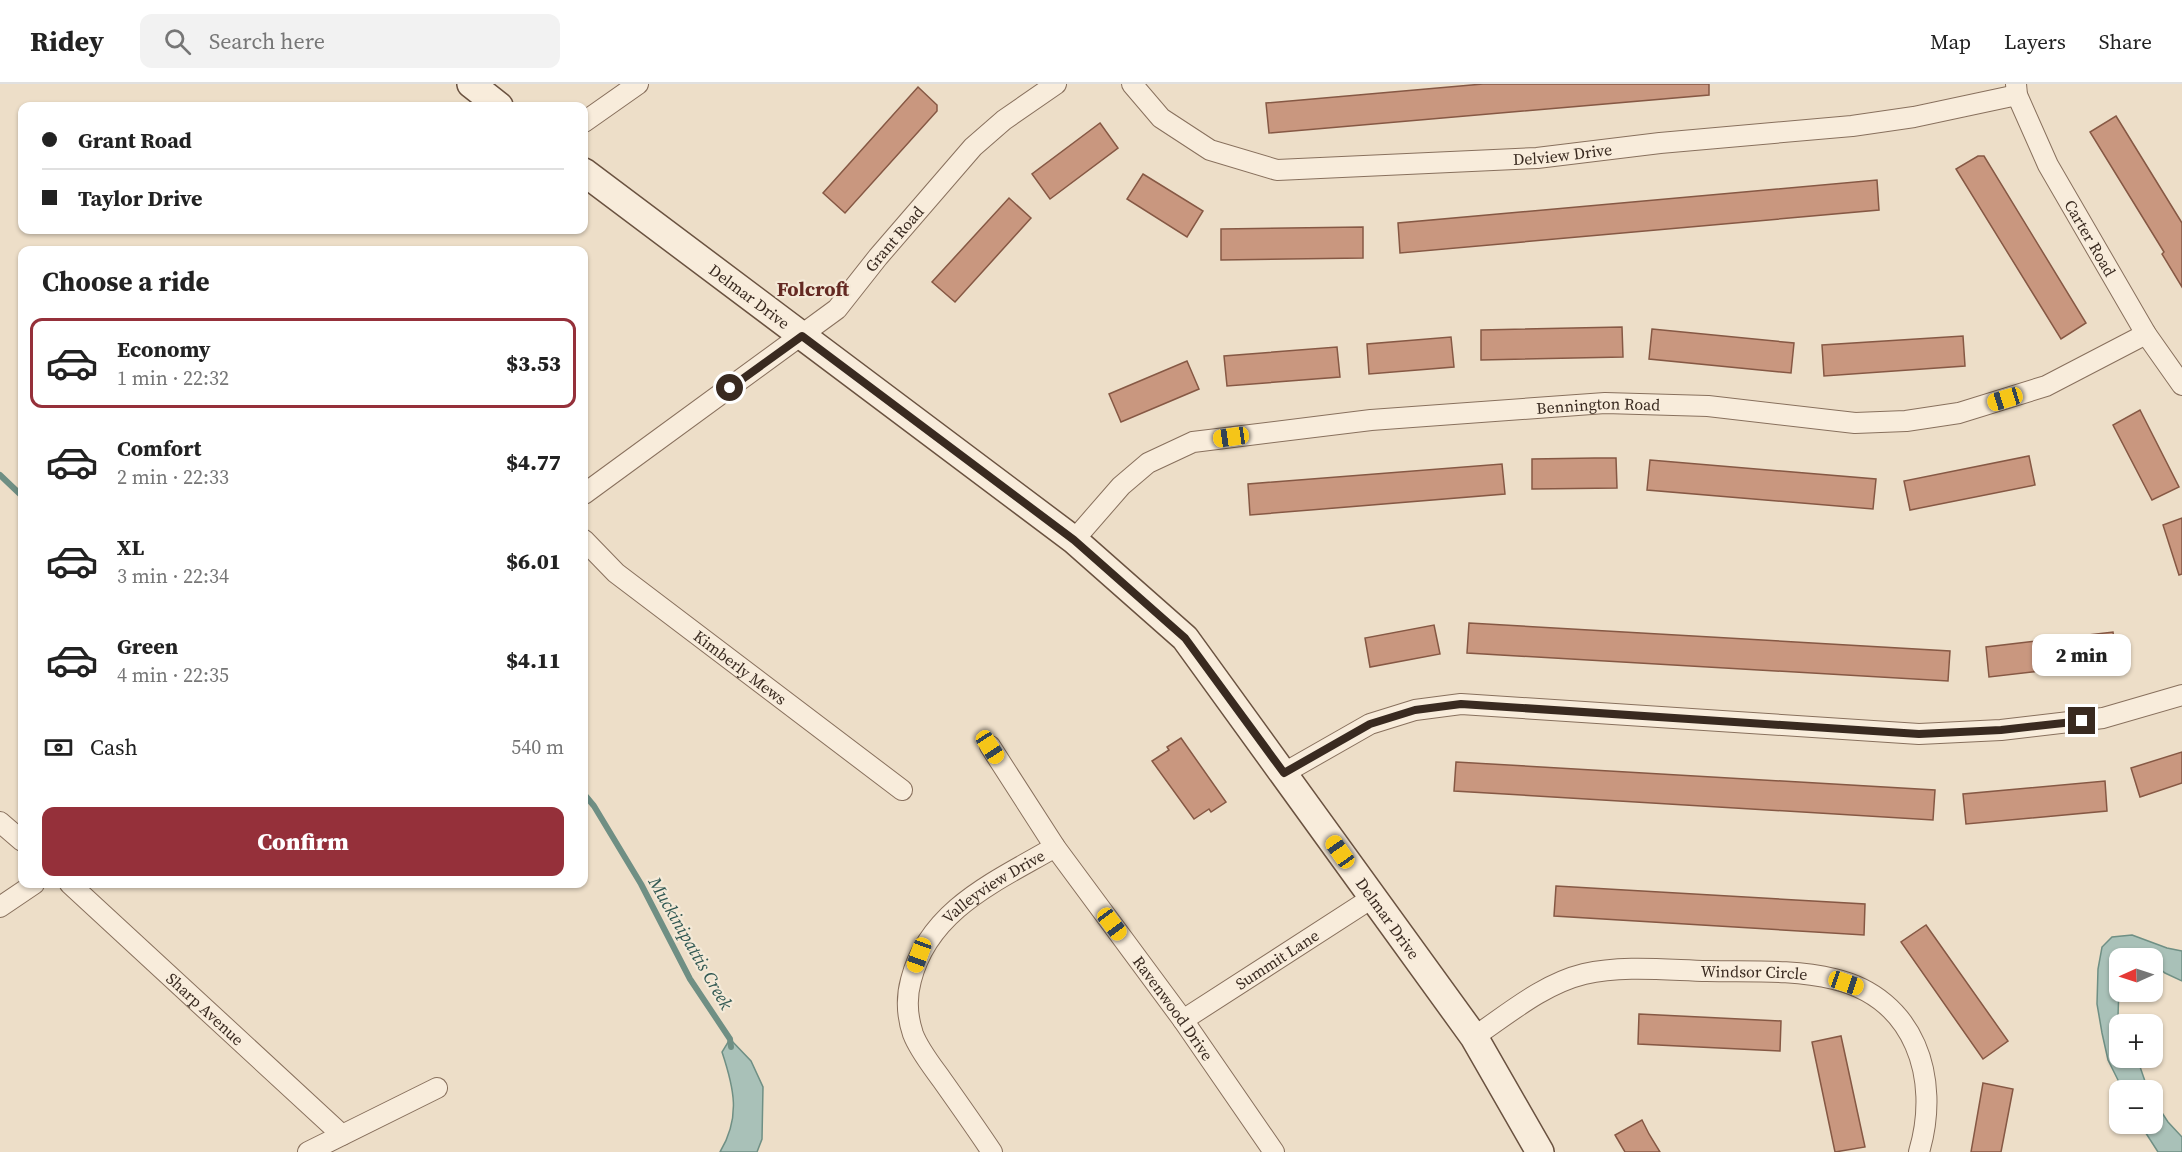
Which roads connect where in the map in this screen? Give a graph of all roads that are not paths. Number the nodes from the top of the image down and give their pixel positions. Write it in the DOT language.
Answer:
graph roads {
  1 [pos="471,84"];
  2 [pos="638,84"];
  3 [pos="1056,84"];
  4 [pos="1132,84"];
  5 [pos="2017,90"];
  6 [pos="494,102"];
  7 [pos="588,119"];
  8 [pos="588,174"];
  9 [pos="2146,334"];
  10 [pos="802,336"];
  11 [pos="2182,385"];
  12 [pos="588,491"];
  13 [pos="1074,540"];
  14 [pos="588,544"];
  15 [pos="2182,695"];
  16 [pos="990,747"];
  17 [pos="1284,773"];
  18 [pos="902,790"];
  19 [pos="0,822"];
  20 [pos="18,838"];
  21 [pos="1055,847"];
  22 [pos="28,888"];
  23 [pos="74,888"];
  24 [pos="1372,898"];
  25 [pos="0,907"];
  26 [pos="1183,1020"];
  27 [pos="1474,1037"];
  28 [pos="437,1088"];
  29 [pos="342,1135"];
  30 [pos="308,1152"];
  31 [pos="992,1152"];
  32 [pos="1274,1152"];
  33 [pos="1540,1152"];
  34 [pos="1919,1152"];
  1 -- 6 [label="street"];
  2 -- 7 [label="street"];
  3 -- 10 [label="street, Grant Road"];
  4 -- 5 [label="street, Delview Drive"];
  5 -- 9 [label="street, Carter Road"];
  8 -- 10 [label="street, Delmar Drive"];
  9 -- 11 [label="street, Carter Road"];
  9 -- 13 [label="street, Bennington Road"];
  10 -- 12 [label="street, Grant Road"];
  10 -- 13 [label="street, Delmar Drive"];
  13 -- 17 [label="street, Delmar Drive"];
  14 -- 18 [label="street, Kimberly Mews"];
  15 -- 17 [label="street"];
  16 -- 21 [label="street, Ravenwood Drive"];
  17 -- 24 [label="street, Delmar Drive"];
  19 -- 20 [label="street"];
  21 -- 26 [label="street, Ravenwood Drive"];
  21 -- 31 [label="street, Valleyview Drive"];
  22 -- 25 [label="street"];
  23 -- 29 [label="street, Sharp Avenue"];
  24 -- 26 [label="street, Summit Lane"];
  24 -- 27 [label="street, Delmar Drive"];
  26 -- 32 [label="street, Ravenwood Drive"];
  27 -- 33 [label="street, Delmar Drive"];
  27 -- 34 [label="street, Windsor Circle"];
  28 -- 29 [label="street"];
  29 -- 30 [label="street"];
}
